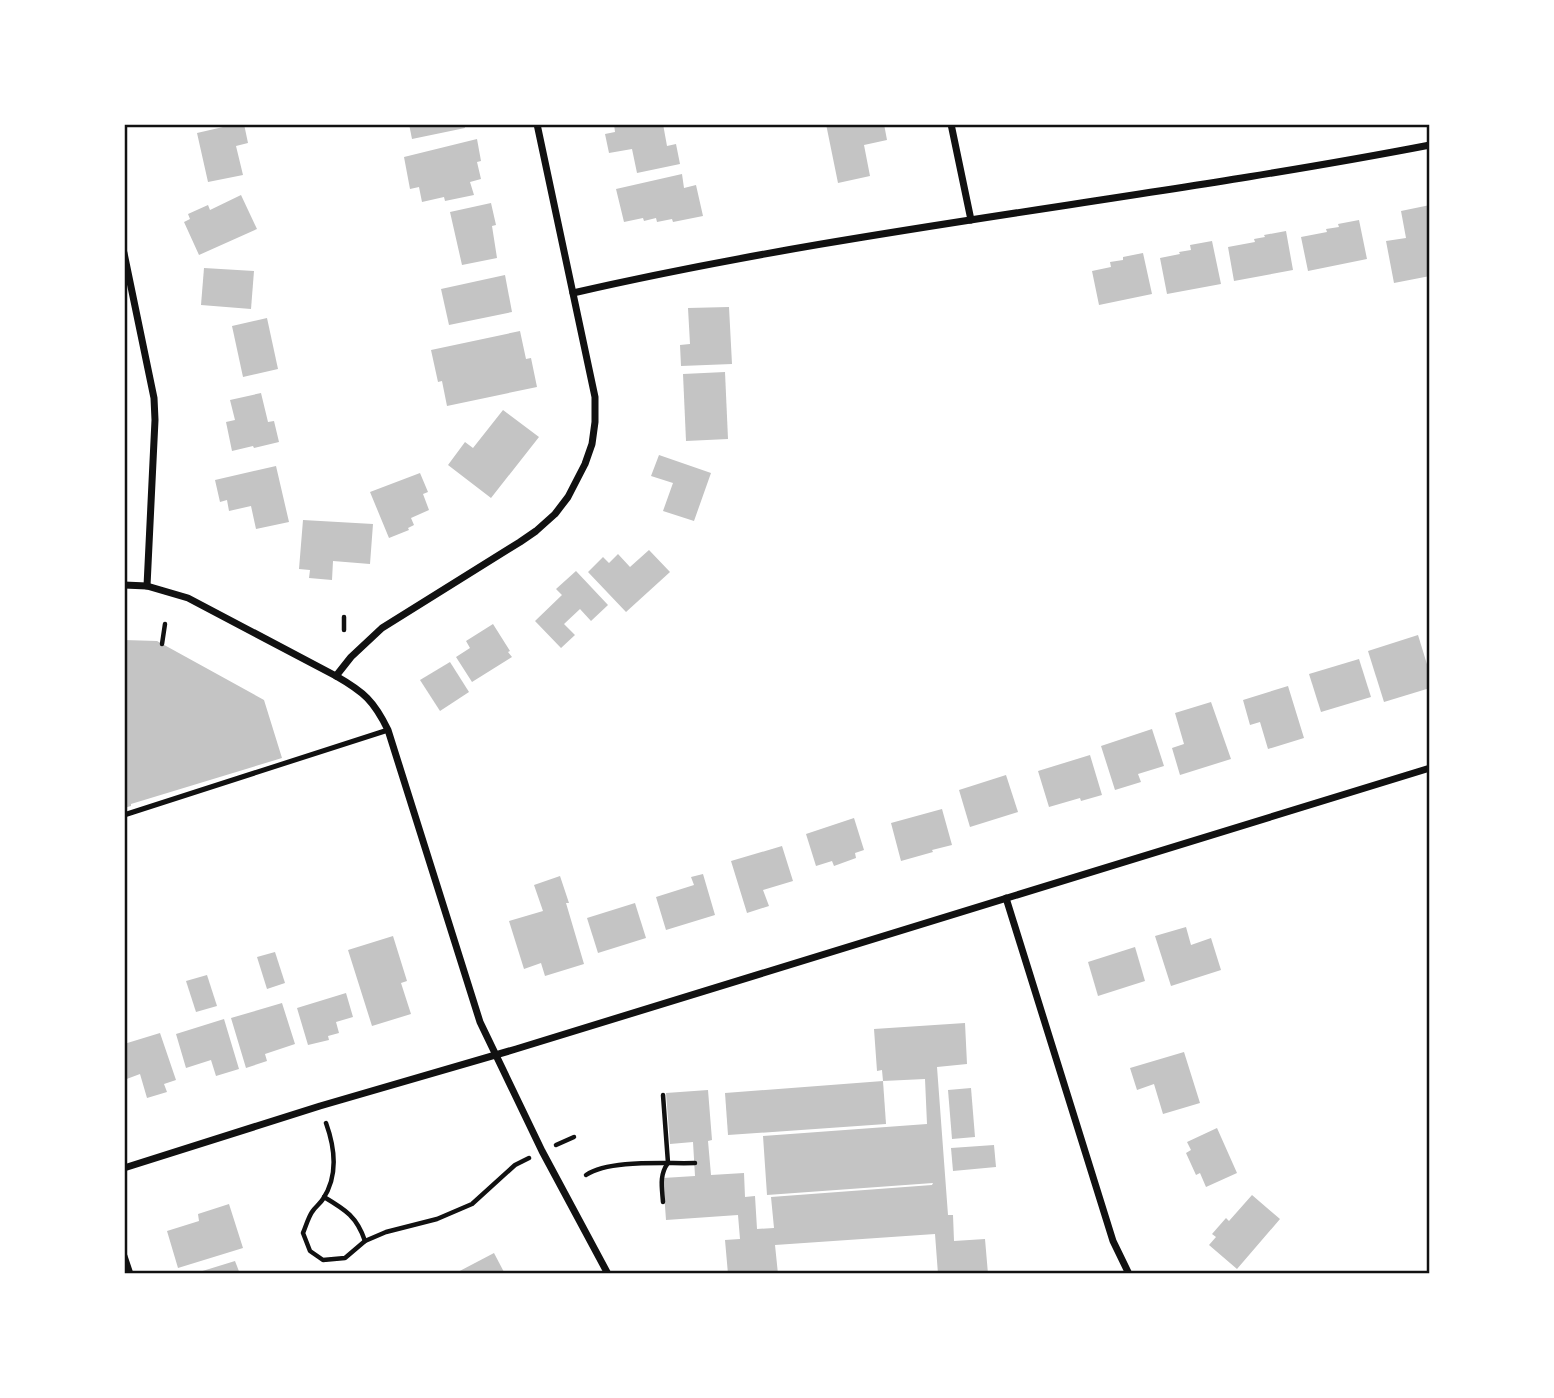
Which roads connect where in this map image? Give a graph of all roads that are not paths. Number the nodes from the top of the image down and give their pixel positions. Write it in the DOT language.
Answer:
graph roads {
  1 [pos="537,124"];
  2 [pos="951,124"];
  3 [pos="1430,145"];
  4 [pos="971,220"];
  5 [pos="124,253"];
  6 [pos="573,293"];
  7 [pos="124,585"];
  8 [pos="147,586"];
  9 [pos="337,676"];
  10 [pos="388,730"];
  11 [pos="1430,768"];
  12 [pos="124,815"];
  13 [pos="1006,898"];
  14 [pos="495,1055"];
  15 [pos="124,1168"];
  16 [pos="124,1256"];
  17 [pos="130,1274"];
  18 [pos="608,1274"];
  19 [pos="1129,1274"];
  1 -- 6 [label="street"];
  2 -- 4 [label="street"];
  3 -- 4 [label="street"];
  4 -- 6 [label="street"];
  5 -- 8 [label="street"];
  6 -- 9 [label="street"];
  7 -- 8 [label="street"];
  8 -- 9 [label="street"];
  9 -- 10 [label="street"];
  10 -- 12 [label="lane"];
  10 -- 14 [label="street"];
  11 -- 13 [label="street"];
  13 -- 14 [label="street"];
  13 -- 19 [label="street"];
  14 -- 15 [label="street"];
  14 -- 18 [label="street"];
  16 -- 17 [label="street"];
}
